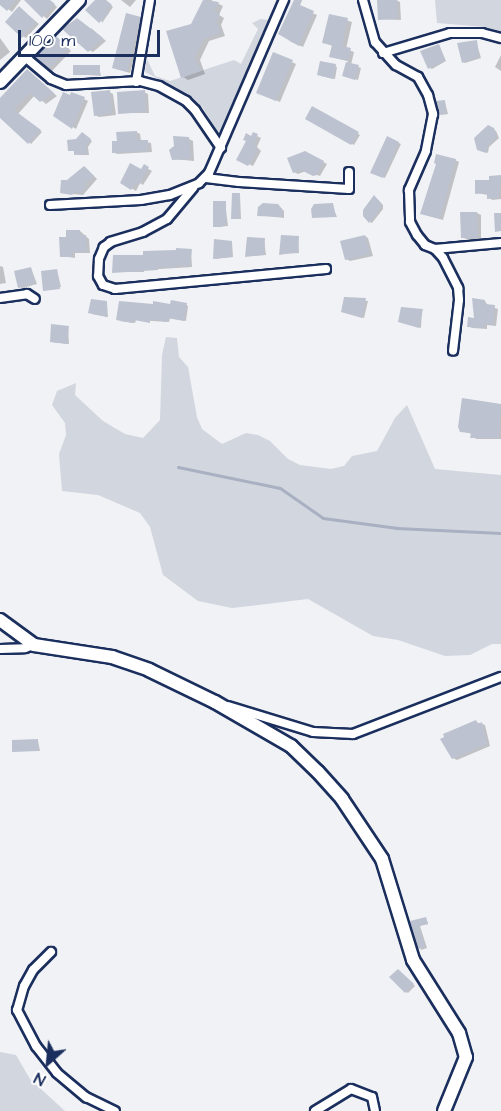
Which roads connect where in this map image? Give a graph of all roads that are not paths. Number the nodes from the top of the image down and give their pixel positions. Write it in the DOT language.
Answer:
graph roads {
  1 [pos="79,0"];
  2 [pos="150,0"];
  3 [pos="284,0"];
  4 [pos="363,0"];
  5 [pos="501,38"];
  6 [pos="383,54"];
  7 [pos="25,57"];
  8 [pos="0,82"];
  9 [pos="136,82"];
  10 [pos="221,148"];
  11 [pos="349,172"];
  12 [pos="206,178"];
  13 [pos="193,188"];
  14 [pos="50,205"];
  15 [pos="501,243"];
  16 [pos="435,249"];
  17 [pos="326,269"];
  18 [pos="0,298"];
  19 [pos="35,299"];
  20 [pos="453,351"];
  21 [pos="0,620"];
  22 [pos="34,645"];
  23 [pos="0,649"];
  24 [pos="501,677"];
  25 [pos="215,702"];
  26 [pos="51,952"];
  27 [pos="115,1111"];
  28 [pos="315,1111"];
  29 [pos="375,1111"];
  30 [pos="444,1111"];
  1 -- 7 [label="street"];
  2 -- 9 [label="street"];
  3 -- 10 [label="street"];
  4 -- 6 [label="street"];
  5 -- 6 [label="street"];
  6 -- 16 [label="street"];
  7 -- 8 [label="street"];
  7 -- 9 [label="street"];
  9 -- 10 [label="street"];
  10 -- 12 [label="street"];
  11 -- 12 [label="street"];
  12 -- 13 [label="street"];
  13 -- 14 [label="street"];
  13 -- 17 [label="street"];
  15 -- 16 [label="street"];
  16 -- 20 [label="street"];
  18 -- 19 [label="street"];
  21 -- 22 [label="street"];
  22 -- 23 [label="street"];
  22 -- 25 [label="street"];
  24 -- 25 [label="street"];
  25 -- 30 [label="street"];
  26 -- 27 [label="street"];
  28 -- 29 [label="street"];
}
